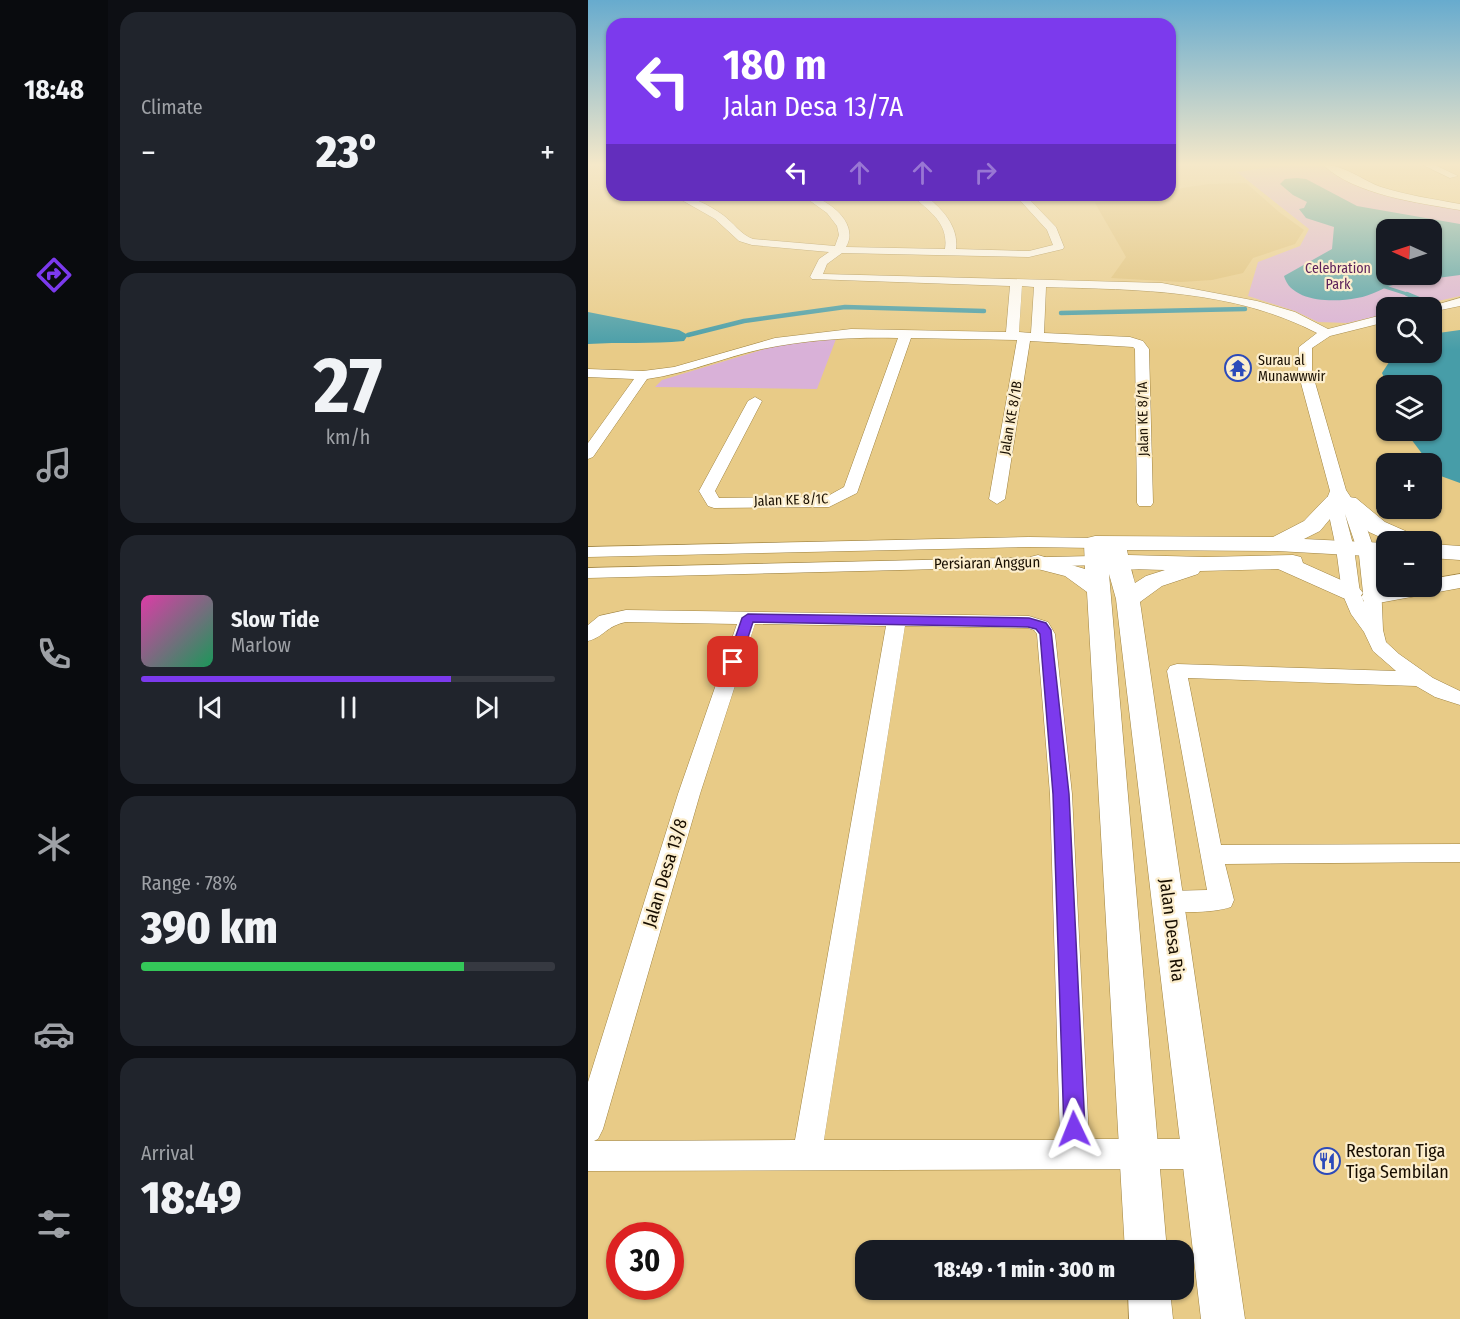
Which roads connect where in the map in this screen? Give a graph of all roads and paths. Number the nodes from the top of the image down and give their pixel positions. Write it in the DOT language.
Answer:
graph roads {
  1 [pos="729,227"];
  2 [pos="843,227"];
  3 [pos="948,227"];
  4 [pos="1050,227"];
  5 [pos="838,251"];
  6 [pos="950,252"];
  7 [pos="829,277"];
  8 [pos="1016,284"];
  9 [pos="1040,284"];
  10 [pos="1460,302"];
  11 [pos="1442,306"];
  12 [pos="1376,320"];
  13 [pos="1326,333"];
  14 [pos="906,334"];
  15 [pos="1024,337"];
  16 [pos="588,373"];
  17 [pos="643,375"];
  18 [pos="755,401"];
  19 [pos="588,454"];
  20 [pos="1340,498"];
  21 [pos="997,499"];
  22 [pos="1145,503"];
  23 [pos="1388,531"];
  24 [pos="588,552"];
  25 [pos="1278,553"];
  26 [pos="1442,556"];
  27 [pos="1367,557"];
  28 [pos="1038,562"];
  29 [pos="1204,564"];
  30 [pos="1108,566"];
  31 [pos="1460,570"];
  32 [pos="588,573"];
  33 [pos="1460,581"];
  34 [pos="1442,584"];
  35 [pos="1376,593"];
  36 [pos="1362,595"];
  37 [pos="748,618"];
  38 [pos="897,619"];
  39 [pos="588,635"];
  40 [pos="1421,679"];
  41 [pos="1460,698"];
  42 [pos="1460,853"];
  43 [pos="1211,855"];
  44 [pos="1168,901"];
  45 [pos="588,1129"];
  46 [pos="1075,1153"];
  47 [pos="1139,1154"];
  48 [pos="1201,1154"];
  49 [pos="588,1156"];
  50 [pos="807,1156"];
  51 [pos="1145,1240"];
  52 [pos="1150,1300"];
  53 [pos="1151,1319"];
  54 [pos="1223,1319"];
  1 -- 5 [label="street"];
  2 -- 5 [label="street"];
  3 -- 6 [label="street"];
  4 -- 6 [label="street"];
  5 -- 6 [label="street"];
  5 -- 7 [label="street"];
  5 -- 7 [label="street"];
  7 -- 8 [label="street"];
  8 -- 9 [label="street"];
  8 -- 15 [label="street"];
  9 -- 13 [label="street"];
  9 -- 15 [label="street"];
  10 -- 11 [label="street"];
  12 -- 13 [label="street"];
  13 -- 20 [label="street"];
  14 -- 15 [label="street"];
  14 -- 17 [label="street"];
  14 -- 18 [label="street, Jalan KE 8/1C"];
  15 -- 21 [label="street, Jalan KE 8/1B"];
  15 -- 22 [label="street, Jalan KE 8/1A"];
  16 -- 17 [label="street"];
  17 -- 19 [label="street"];
  20 -- 23 [label="main road"];
  20 -- 25 [label="main road"];
  20 -- 27 [label="street"];
  24 -- 30 [label="street, Persiaran Anggun"];
  25 -- 27 [label="main road, Persiaran Anggun"];
  25 -- 29 [label="main road, Persiaran Anggun"];
  25 -- 30 [label="main road, Persiaran Anggun"];
  25 -- 36 [label="main road"];
  26 -- 31 [label="main road"];
  27 -- 36 [label="street"];
  28 -- 30 [label="main road"];
  28 -- 32 [label="street, Persiaran Anggun"];
  29 -- 30 [label="main road, Persiaran Anggun"];
  29 -- 30 [label="main road"];
  30 -- 44 [label="main road, Jalan Desa Ria"];
  30 -- 47 [label="main road"];
  33 -- 34 [label="main road"];
  35 -- 36 [label="main road"];
  36 -- 40 [label="street"];
  37 -- 38 [label="street"];
  37 -- 39 [label="street"];
  37 -- 45 [label="street, Jalan Desa 13/8"];
  38 -- 46 [label="street"];
  38 -- 50 [label="street"];
  40 -- 41 [label="street"];
  40 -- 43 [label="street"];
  42 -- 43 [label="street"];
  43 -- 44 [label="street"];
  44 -- 48 [label="main road, Jalan Desa Ria"];
  46 -- 47 [label="street"];
  46 -- 50 [label="street"];
  47 -- 48 [label="street"];
  47 -- 51 [label="main road"];
  48 -- 54 [label="main road, Jalan Desa Ria"];
  49 -- 50 [label="street"];
  52 -- 53 [label="main road"];
}
